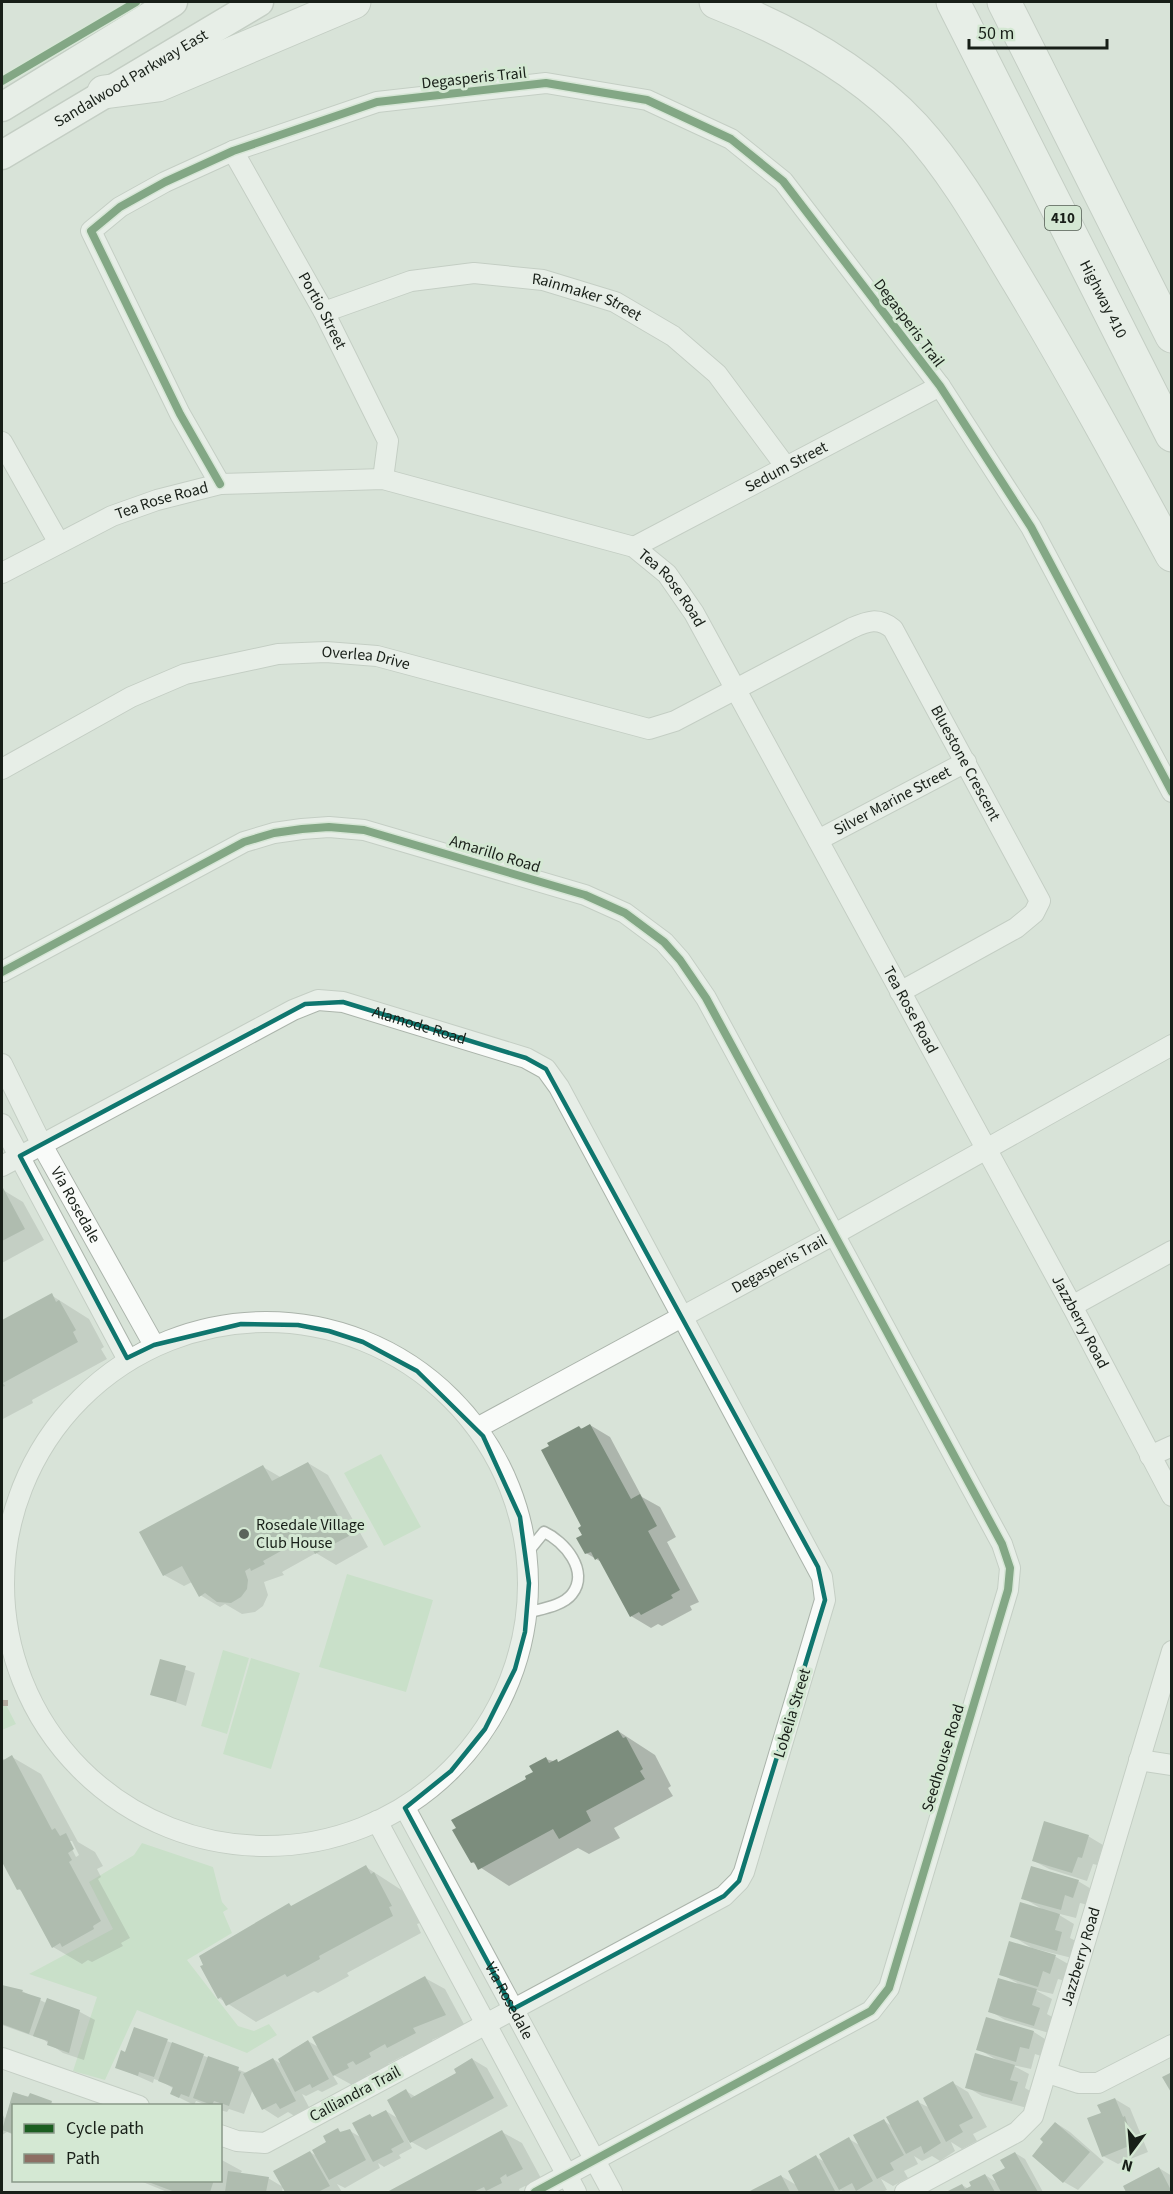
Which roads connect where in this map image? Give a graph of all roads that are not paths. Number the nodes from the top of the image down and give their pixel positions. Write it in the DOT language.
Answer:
graph roads {
  1 [pos="173,2"];
  2 [pos="259,2"];
  3 [pos="354,2"];
  4 [pos="716,2"];
  5 [pos="953,2"];
  6 [pos="1004,2"];
  7 [pos="104,93"];
  8 [pos="2,107"];
  9 [pos="233,152"];
  10 [pos="2,154"];
  11 [pos="324,312"];
  12 [pos="1172,336"];
  13 [pos="940,386"];
  14 [pos="1172,435"];
  15 [pos="2,442"];
  16 [pos="786,467"];
  17 [pos="384,478"];
  18 [pos="220,484"];
  19 [pos="58,543"];
  20 [pos="634,547"];
  21 [pos="1172,555"];
  22 [pos="2,573"];
  23 [pos="737,689"];
  24 [pos="966,762"];
  25 [pos="2,769"];
  26 [pos="1172,792"];
  27 [pos="818,840"];
  28 [pos="2,972"];
  29 [pos="900,993"];
  30 [pos="1172,1045"];
  31 [pos="2,1064"];
  32 [pos="2,1124"];
  33 [pos="42,1145"];
  34 [pos="985,1148"];
  35 [pos="20,1156"];
  36 [pos="2,1166"];
  37 [pos="833,1235"];
  38 [pos="1172,1251"];
  39 [pos="1072,1306"];
  40 [pos="682,1316"];
  41 [pos="154,1345"];
  42 [pos="127,1359"];
  43 [pos="477,1428"];
  44 [pos="1172,1446"];
  45 [pos="1150,1456"];
  46 [pos="1172,1496"];
  47 [pos="527,1553"];
  48 [pos="527,1612"];
  49 [pos="1172,1652"];
  50 [pos="1139,1760"];
  51 [pos="1172,1765"];
  52 [pos="405,1808"];
  53 [pos="377,1821"];
  54 [pos="513,2009"];
  55 [pos="486,2024"];
  56 [pos="1172,2045"];
  57 [pos="2,2058"];
  58 [pos="1048,2073"];
  59 [pos="133,2104"];
  60 [pos="222,2136"];
  61 [pos="594,2160"];
  62 [pos="567,2175"];
  63 [pos="535,2193"];
  64 [pos="576,2193"];
  65 [pos="612,2193"];
  66 [pos="905,2193"];
  1 -- 8 [label="main road"];
  2 -- 7 [label="main road, Sandalwood Parkway East"];
  3 -- 7 [label="highway"];
  4 -- 21 [label="highway"];
  5 -- 14 [label="highway, Highway 410 / 410"];
  6 -- 12 [label="highway, 410"];
  7 -- 10 [label="main road, Sandalwood Parkway East"];
  9 -- 11 [label="street, Portio Street"];
  9 -- 13 [label="street, Degasperis Trail"];
  9 -- 18 [label="street, Degasperis Trail"];
  11 -- 16 [label="street, Rainmaker Street"];
  11 -- 17 [label="street, Portio Street"];
  13 -- 16 [label="street, Sedum Street"];
  13 -- 26 [label="street, Degasperis Trail"];
  15 -- 19 [label="street"];
  16 -- 20 [label="street, Sedum Street"];
  17 -- 18 [label="street, Tea Rose Road"];
  17 -- 20 [label="street, Tea Rose Road"];
  18 -- 19 [label="street, Tea Rose Road"];
  19 -- 22 [label="street, Tea Rose Road"];
  20 -- 23 [label="street, Tea Rose Road"];
  23 -- 24 [label="street, Bluestone Crescent"];
  23 -- 25 [label="street, Overlea Drive"];
  23 -- 27 [label="street, Tea Rose Road"];
  24 -- 27 [label="street, Silver Marine Street"];
  24 -- 29 [label="street, Bluestone Crescent"];
  27 -- 29 [label="street, Tea Rose Road"];
  28 -- 37 [label="street, Amarillo Road"];
  29 -- 34 [label="street, Tea Rose Road"];
  30 -- 34 [label="street, Degasperis Trail"];
  31 -- 33 [label="street, Via Rosedale"];
  32 -- 35 [label="street, Via Rosedale"];
  33 -- 35 [label="street, Alamode Road"];
  33 -- 40 [label="street, Alamode Road"];
  33 -- 41 [label="street, Via Rosedale"];
  34 -- 37 [label="street, Degasperis Trail"];
  34 -- 39 [label="street, Jazzberry Road"];
  35 -- 36 [label="street, Alamode Road"];
  35 -- 42 [label="street, Via Rosedale"];
  37 -- 40 [label="street, Degasperis Trail"];
  37 -- 61 [label="street, Seedhouse Road"];
  38 -- 39 [label="street"];
  39 -- 45 [label="street, Jazzberry Road"];
  40 -- 43 [label="street, Degasperis Trail"];
  40 -- 54 [label="street, Lobelia Street"];
  41 -- 42 [label="street"];
  41 -- 43 [label="street"];
  42 -- 53 [label="street"];
  43 -- 47 [label="street"];
  44 -- 45 [label="street"];
  45 -- 46 [label="street, Jazzberry Road"];
  47 -- 48 [label="street"];
  47 -- 48 [label="lane"];
  48 -- 52 [label="street"];
  49 -- 50 [label="street, Jazzberry Road"];
  50 -- 51 [label="street"];
  50 -- 58 [label="street, Jazzberry Road"];
  52 -- 53 [label="street"];
  52 -- 54 [label="street, Via Rosedale"];
  53 -- 55 [label="street, Via Rosedale"];
  54 -- 55 [label="street, Lobelia Street"];
  54 -- 61 [label="street, Via Rosedale"];
  55 -- 60 [label="street, Calliandra Trail"];
  55 -- 62 [label="street, Via Rosedale"];
  56 -- 58 [label="street"];
  57 -- 59 [label="street"];
  58 -- 66 [label="street, Jazzberry Road"];
  61 -- 62 [label="street, Seedhouse Road"];
  61 -- 65 [label="street, Via Rosedale"];
  62 -- 63 [label="street, Seedhouse Road"];
  62 -- 64 [label="street, Via Rosedale"];
}
